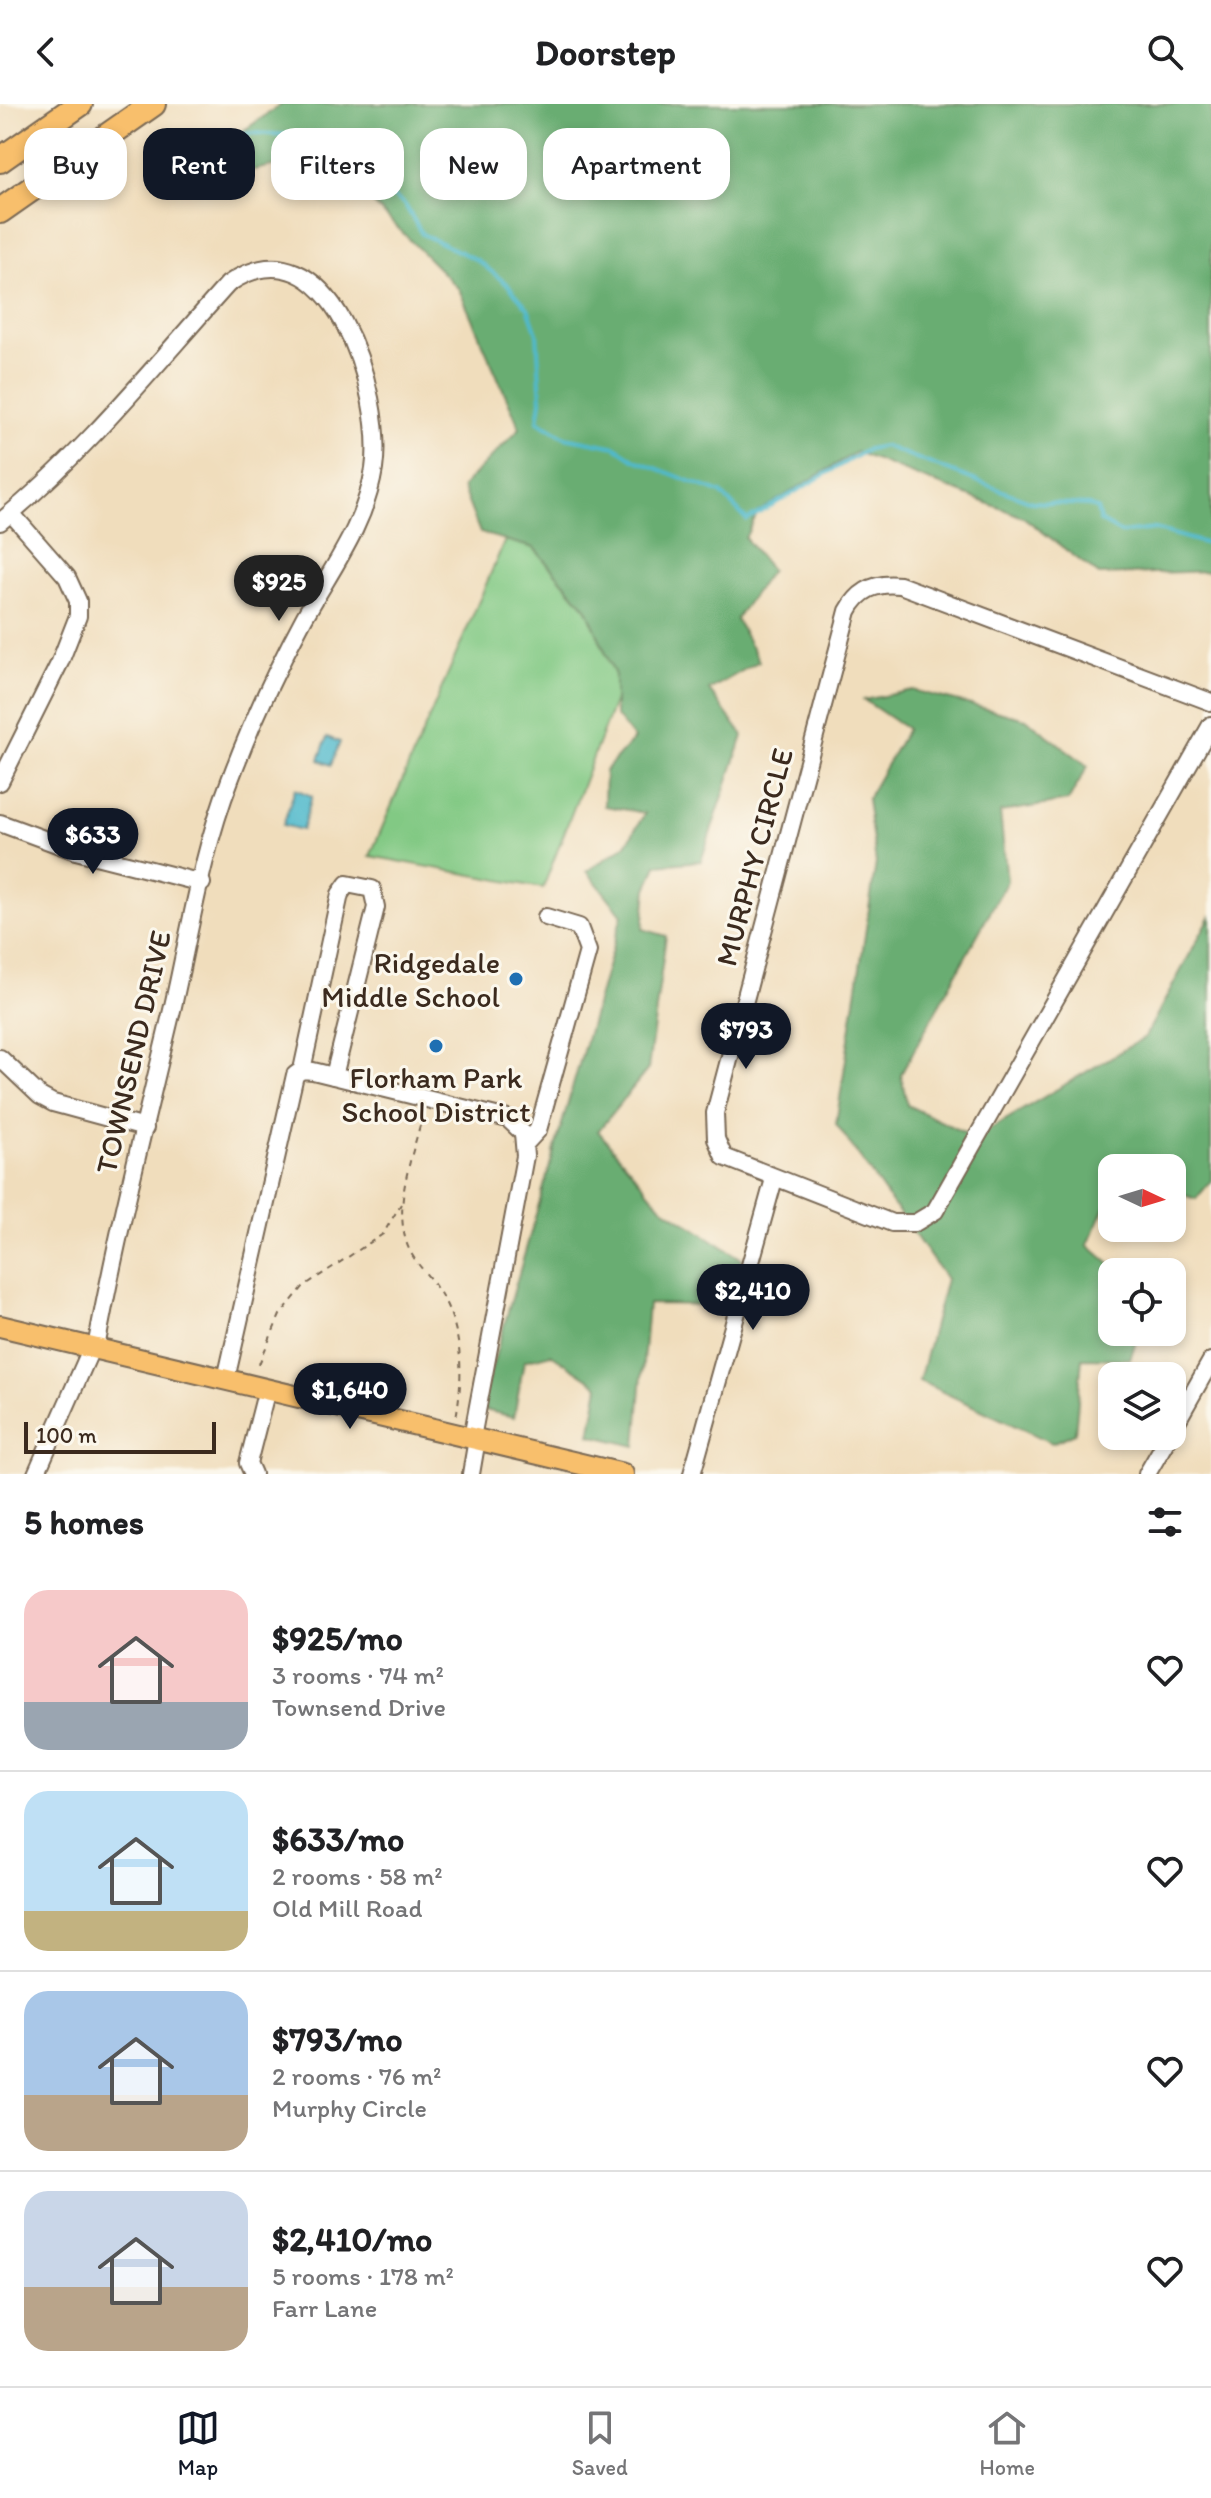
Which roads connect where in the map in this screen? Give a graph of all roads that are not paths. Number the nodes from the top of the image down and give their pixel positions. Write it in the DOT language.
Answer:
graph roads {
  1 [pos="80,104"];
  2 [pos="153,104"];
  3 [pos="0,160"];
  4 [pos="0,211"];
  5 [pos="5,518"];
  6 [pos="1211,702"];
  7 [pos="1211,725"];
  8 [pos="0,782"];
  9 [pos="0,823"];
  10 [pos="202,883"];
  11 [pos="546,917"];
  12 [pos="0,1058"];
  13 [pos="302,1070"];
  14 [pos="334,1076"];
  15 [pos="145,1128"];
  16 [pos="526,1143"];
  17 [pos="774,1179"];
  18 [pos="0,1326"];
  19 [pos="94,1348"];
  20 [pos="1211,1361"];
  21 [pos="226,1379"];
  22 [pos="267,1389"];
  23 [pos="1186,1405"];
  24 [pos="475,1439"];
  25 [pos="1161,1450"];
  26 [pos="36,1474"];
  27 [pos="253,1474"];
  28 [pos="471,1474"];
  29 [pos="623,1474"];
  30 [pos="692,1474"];
  31 [pos="1147,1474"];
  1 -- 3 [label="highway"];
  2 -- 4 [label="highway"];
  5 -- 8 [label="street"];
  5 -- 10 [label="street, TOWNSEND DRIVE"];
  6 -- 17 [label="street, MURPHY CIRCLE"];
  7 -- 17 [label="street, MURPHY CIRCLE"];
  9 -- 10 [label="street"];
  10 -- 15 [label="street, TOWNSEND DRIVE"];
  11 -- 16 [label="street"];
  12 -- 15 [label="street"];
  13 -- 14 [label="street"];
  13 -- 14 [label="street"];
  13 -- 21 [label="street"];
  14 -- 16 [label="street"];
  15 -- 19 [label="street, TOWNSEND DRIVE"];
  16 -- 24 [label="street"];
  17 -- 30 [label="street"];
  18 -- 19 [label="main road"];
  19 -- 21 [label="main road"];
  19 -- 26 [label="street, TOWNSEND DRIVE"];
  20 -- 23 [label="street"];
  21 -- 22 [label="main road"];
  22 -- 24 [label="main road"];
  22 -- 27 [label="street"];
  24 -- 28 [label="street"];
  24 -- 29 [label="main road"];
  25 -- 31 [label="street"];
}
